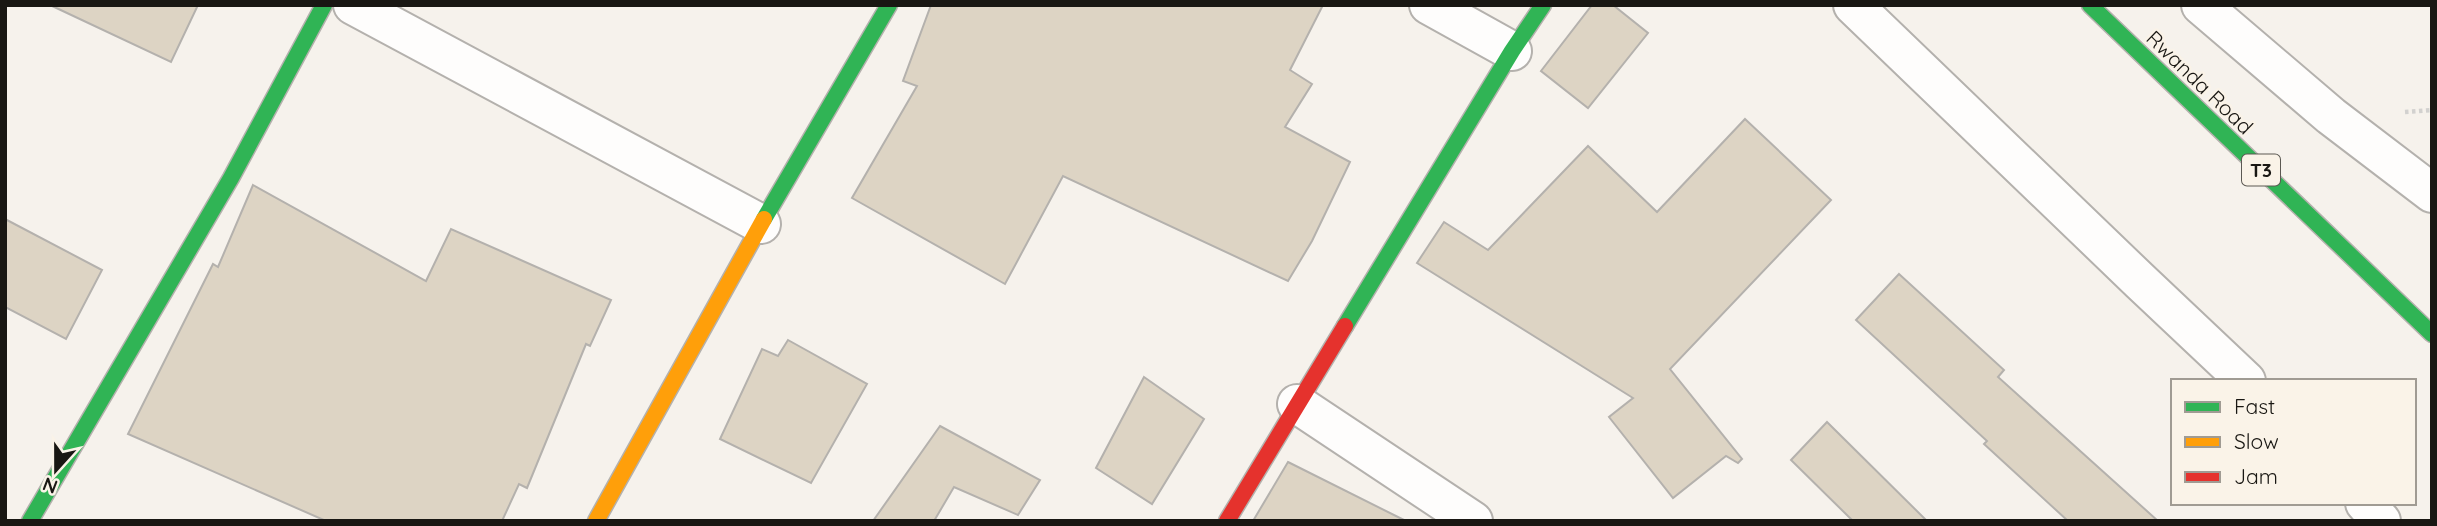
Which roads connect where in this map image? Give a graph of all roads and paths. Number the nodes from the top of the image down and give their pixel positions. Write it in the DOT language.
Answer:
graph roads {
  1 [pos="324,5"];
  2 [pos="353,5"];
  3 [pos="890,5"];
  4 [pos="1429,5"];
  5 [pos="1543,5"];
  6 [pos="1853,5"];
  7 [pos="2090,5"];
  8 [pos="2201,5"];
  9 [pos="1512,51"];
  10 [pos="2432,192"];
  11 [pos="761,224"];
  12 [pos="2432,334"];
  13 [pos="2244,379"];
  14 [pos="1297,404"];
  15 [pos="2367,505"];
  16 [pos="30,521"];
  17 [pos="596,521"];
  18 [pos="1227,521"];
  19 [pos="1473,521"];
  20 [pos="2381,521"];
  1 -- 16 [label="main road"];
  2 -- 11 [label="street"];
  3 -- 11 [label="main road"];
  4 -- 9 [label="street"];
  5 -- 9 [label="main road"];
  6 -- 13 [label="street"];
  7 -- 12 [label="main road, Rwanda Road / T3"];
  8 -- 10 [label="street"];
  9 -- 14 [label="main road"];
  11 -- 17 [label="main road"];
  14 -- 18 [label="main road"];
  14 -- 19 [label="street"];
  15 -- 20 [label="street"];
}
